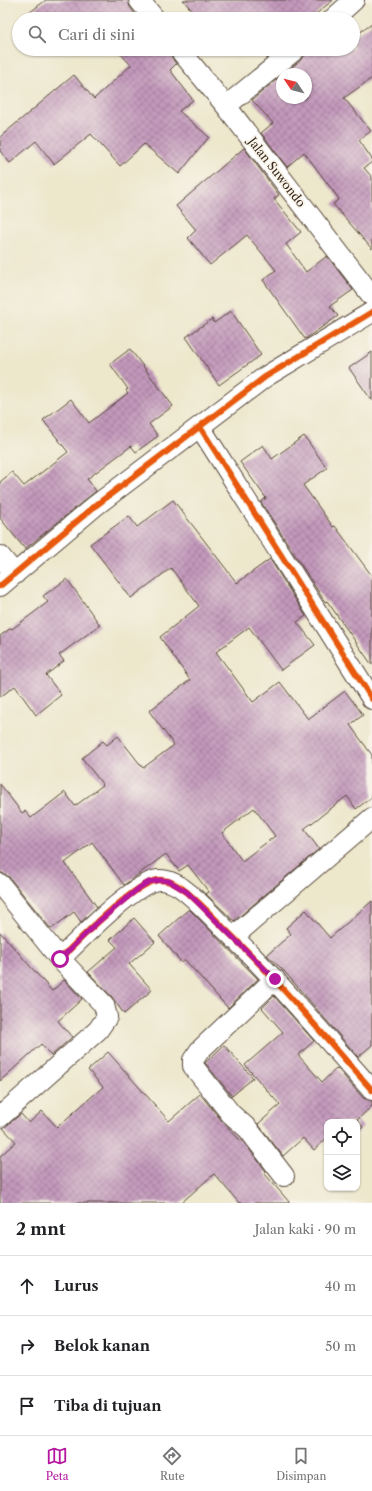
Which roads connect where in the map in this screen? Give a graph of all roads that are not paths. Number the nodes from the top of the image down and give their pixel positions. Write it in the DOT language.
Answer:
graph roads {
  1 [pos="139,0"];
  2 [pos="354,0"];
  3 [pos="149,12"];
  4 [pos="341,12"];
  5 [pos="185,56"];
  6 [pos="287,56"];
  7 [pos="226,106"];
  8 [pos="372,296"];
  9 [pos="372,312"];
  10 [pos="200,427"];
  11 [pos="0,556"];
  12 [pos="7,580"];
  13 [pos="372,697"];
  14 [pos="372,818"];
  15 [pos="0,884"];
  16 [pos="233,937"];
  17 [pos="60,959"];
  18 [pos="275,979"];
  19 [pos="372,1090"];
  20 [pos="0,1117"];
  21 [pos="284,1176"];
  1 -- 3 [label="street"];
  2 -- 4 [label="street"];
  5 -- 7 [label="street, Jalan Suwondo"];
  6 -- 7 [label="street"];
  7 -- 8 [label="street, Jalan Suwondo"];
  9 -- 10 [label="street"];
  10 -- 12 [label="street"];
  10 -- 13 [label="street"];
  11 -- 12 [label="street"];
  14 -- 16 [label="street"];
  15 -- 17 [label="street"];
  16 -- 17 [label="street"];
  16 -- 18 [label="street"];
  17 -- 20 [label="street"];
  18 -- 19 [label="street"];
  18 -- 21 [label="street"];
}
